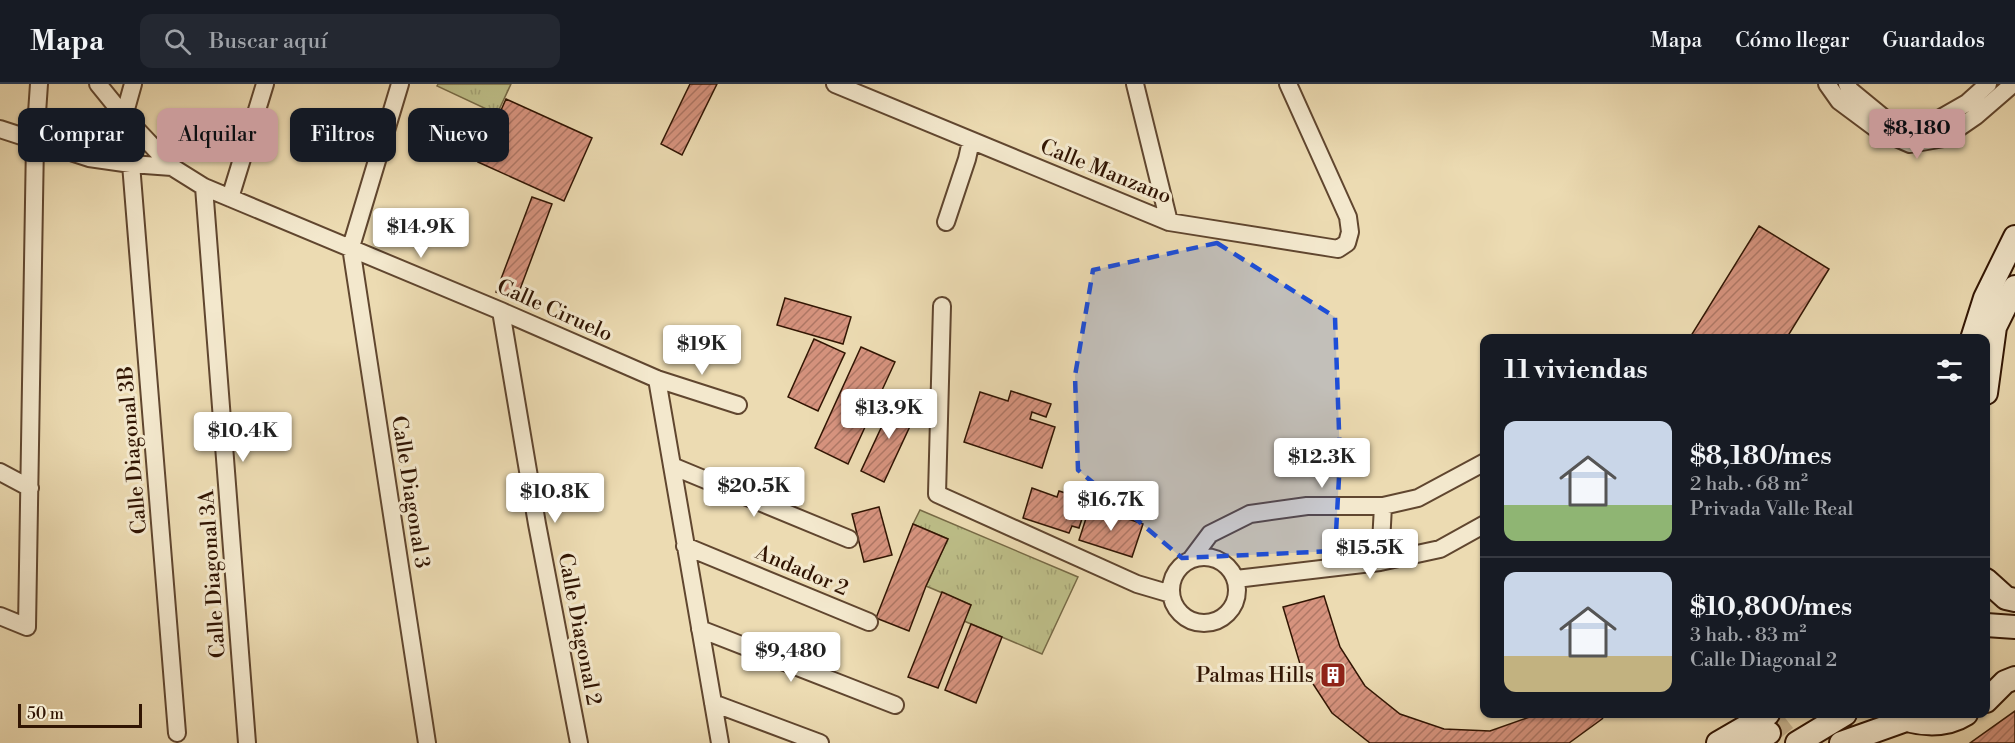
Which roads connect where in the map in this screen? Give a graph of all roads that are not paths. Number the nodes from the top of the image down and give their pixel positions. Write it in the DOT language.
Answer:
graph roads {
  1 [pos="39,84"];
  2 [pos="98,84"];
  3 [pos="133,84"];
  4 [pos="265,84"];
  5 [pos="400,84"];
  6 [pos="1135,84"];
  7 [pos="1288,84"];
  8 [pos="1827,84"];
  9 [pos="1847,84"];
  10 [pos="1988,84"];
  11 [pos="2013,84"];
  12 [pos="844,86"];
  13 [pos="37,108"];
  14 [pos="118,108"];
  15 [pos="126,108"];
  16 [pos="0,129"];
  17 [pos="18,136"];
  18 [pos="145,138"];
  19 [pos="971,141"];
  20 [pos="35,162"];
  21 [pos="117,162"];
  22 [pos="131,164"];
  23 [pos="172,167"];
  24 [pos="204,187"];
  25 [pos="230,198"];
  26 [pos="946,222"];
  27 [pos="1169,222"];
  28 [pos="2015,237"];
  29 [pos="351,248"];
  30 [pos="2015,287"];
  31 [pos="942,306"];
  32 [pos="501,311"];
  33 [pos="1974,334"];
  34 [pos="1991,338"];
  35 [pos="657,379"];
  36 [pos="738,405"];
  37 [pos="1480,465"];
  38 [pos="672,466"];
  39 [pos="0,472"];
  40 [pos="30,488"];
  41 [pos="1383,506"];
  42 [pos="1480,527"];
  43 [pos="849,539"];
  44 [pos="686,546"];
  45 [pos="1192,558"];
  46 [pos="1380,562"];
  47 [pos="1236,579"];
  48 [pos="1990,584"];
  49 [pos="1171,594"];
  50 [pos="2015,600"];
  51 [pos="0,616"];
  52 [pos="868,622"];
  53 [pos="1990,625"];
  54 [pos="2015,627"];
  55 [pos="700,629"];
  56 [pos="2012,678"];
  57 [pos="1990,697"];
  58 [pos="713,703"];
  59 [pos="895,705"];
  60 [pos="1838,718"];
  61 [pos="1851,718"];
  62 [pos="1897,718"];
  63 [pos="1904,718"];
  64 [pos="1960,718"];
  65 [pos="1763,730"];
  66 [pos="177,733"];
  67 [pos="1847,741"];
  68 [pos="247,743"];
  69 [pos="427,743"];
  70 [pos="579,743"];
  71 [pos="720,743"];
  72 [pos="820,743"];
  73 [pos="1718,743"];
  74 [pos="1797,743"];
  1 -- 13 [label="street"];
  2 -- 14 [label="street"];
  3 -- 15 [label="street"];
  4 -- 25 [label="street"];
  5 -- 29 [label="street"];
  6 -- 27 [label="street"];
  7 -- 27 [label="street, Calle Manzano"];
  8 -- 11 [label="street"];
  9 -- 10 [label="street"];
  12 -- 19 [label="street, Calle Manzano"];
  16 -- 17 [label="street"];
  18 -- 23 [label="street"];
  19 -- 26 [label="street"];
  19 -- 27 [label="street, Calle Manzano"];
  20 -- 40 [label="street"];
  21 -- 22 [label="street"];
  22 -- 23 [label="street"];
  22 -- 66 [label="street, Calle Diagonal 3B"];
  23 -- 24 [label="street, Calle Ciruelo"];
  24 -- 25 [label="street, Calle Ciruelo"];
  24 -- 68 [label="street, Calle Diagonal 3A"];
  25 -- 29 [label="street, Calle Ciruelo"];
  28 -- 33 [label="main road"];
  29 -- 32 [label="street, Calle Ciruelo"];
  29 -- 69 [label="street, Calle Diagonal 3"];
  30 -- 34 [label="main road"];
  31 -- 49 [label="street"];
  32 -- 35 [label="street, Calle Ciruelo"];
  32 -- 70 [label="street, Calle Diagonal 2"];
  35 -- 36 [label="street, Calle Ciruelo"];
  35 -- 38 [label="street"];
  37 -- 41 [label="street"];
  38 -- 43 [label="street"];
  38 -- 44 [label="street"];
  39 -- 40 [label="street"];
  40 -- 51 [label="street"];
  41 -- 45 [label="street"];
  41 -- 46 [label="street"];
  42 -- 46 [label="street"];
  44 -- 52 [label="street, Andador 2"];
  44 -- 55 [label="street"];
  45 -- 47 [label="street"];
  45 -- 49 [label="street"];
  46 -- 47 [label="street"];
  47 -- 49 [label="street"];
  48 -- 50 [label="main road"];
  53 -- 54 [label="main road"];
  55 -- 58 [label="street"];
  55 -- 59 [label="street"];
  56 -- 57 [label="main road"];
  58 -- 71 [label="street"];
  58 -- 72 [label="street"];
  60 -- 74 [label="main road"];
  61 -- 67 [label="main road"];
  62 -- 67 [label="main road"];
  63 -- 64 [label="main road"];
  65 -- 73 [label="main road"];
}
